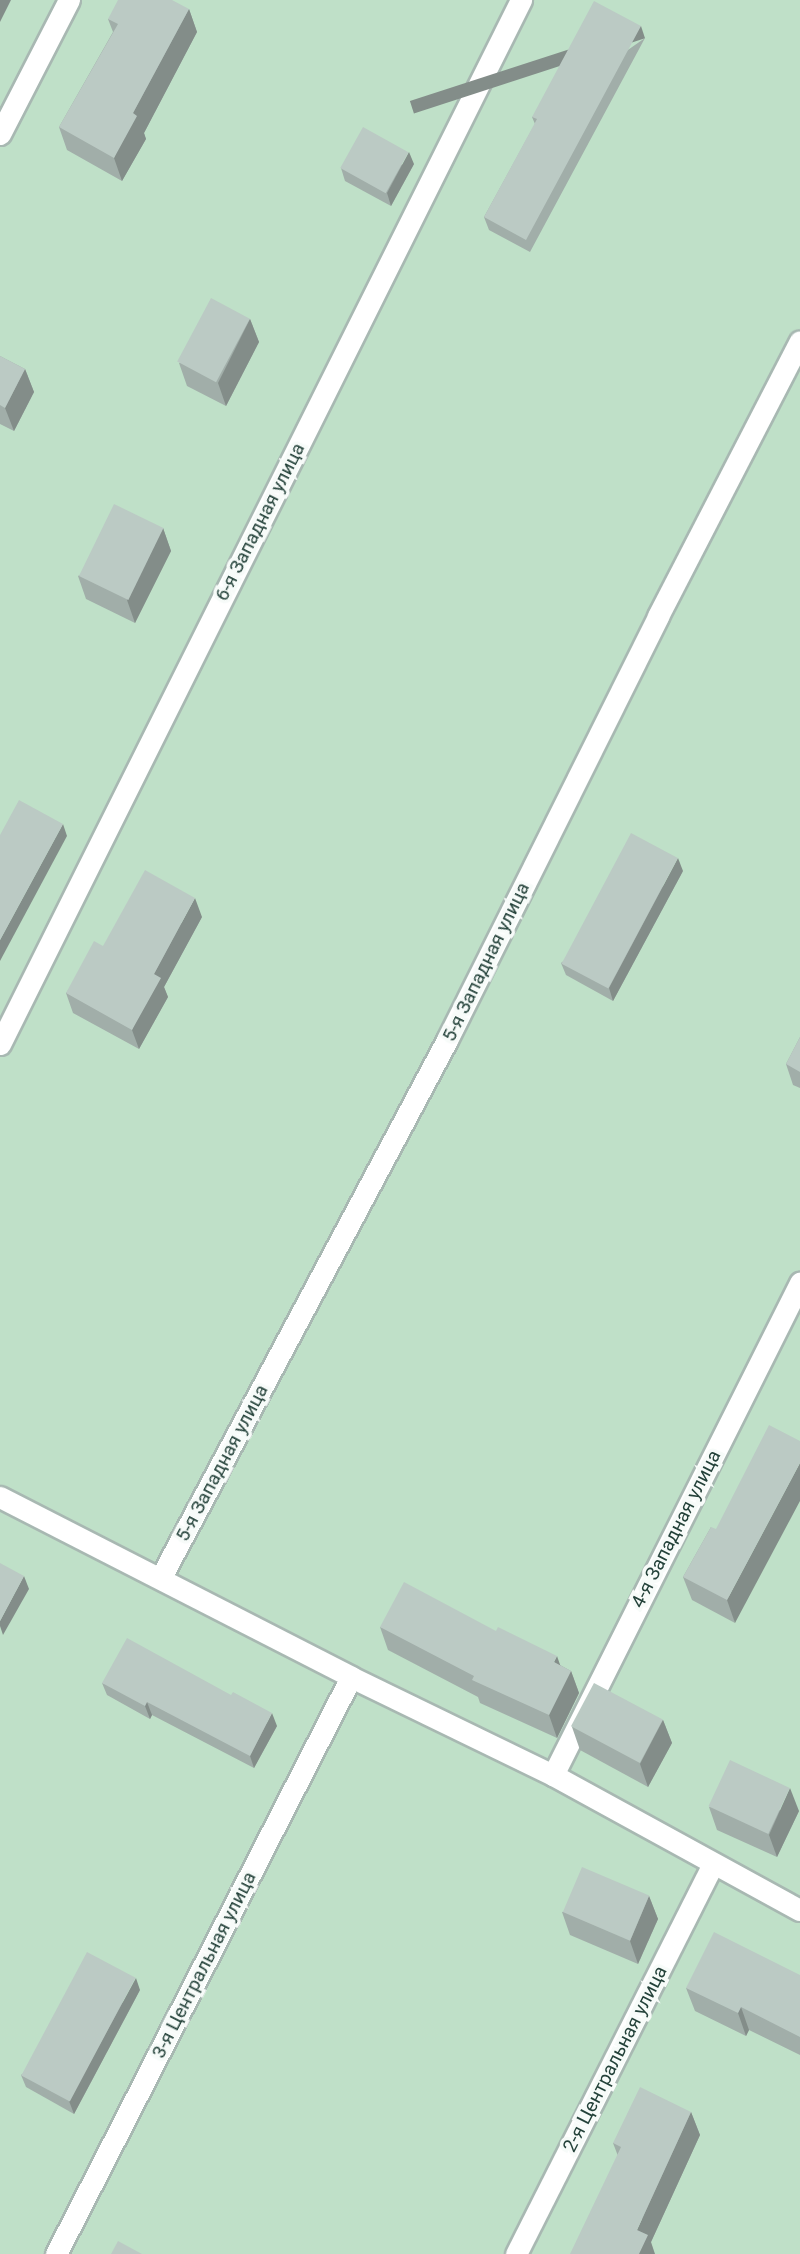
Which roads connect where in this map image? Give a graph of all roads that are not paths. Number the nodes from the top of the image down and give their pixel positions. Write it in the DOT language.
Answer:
graph roads {
  1 [pos="68,0"];
  2 [pos="521,0"];
  3 [pos="0,134"];
  4 [pos="800,341"];
  5 [pos="0,1044"];
  6 [pos="800,1283"];
  7 [pos="0,1497"];
  8 [pos="161,1577"];
  9 [pos="351,1676"];
  10 [pos="552,1774"];
  11 [pos="713,1864"];
  12 [pos="800,1909"];
  13 [pos="56,2254"];
  14 [pos="516,2254"];
  1 -- 3 [label="street"];
  2 -- 5 [label="street, 6-я Западная улица"];
  4 -- 8 [label="street, 5-я Западная улица"];
  6 -- 10 [label="street, 4-я Западная улица"];
  7 -- 8 [label="street"];
  8 -- 9 [label="street"];
  9 -- 10 [label="street"];
  9 -- 13 [label="street, 3-я Центральная улица"];
  10 -- 11 [label="street"];
  11 -- 12 [label="street"];
  11 -- 14 [label="street, 2-я Центральная улица"];
}
